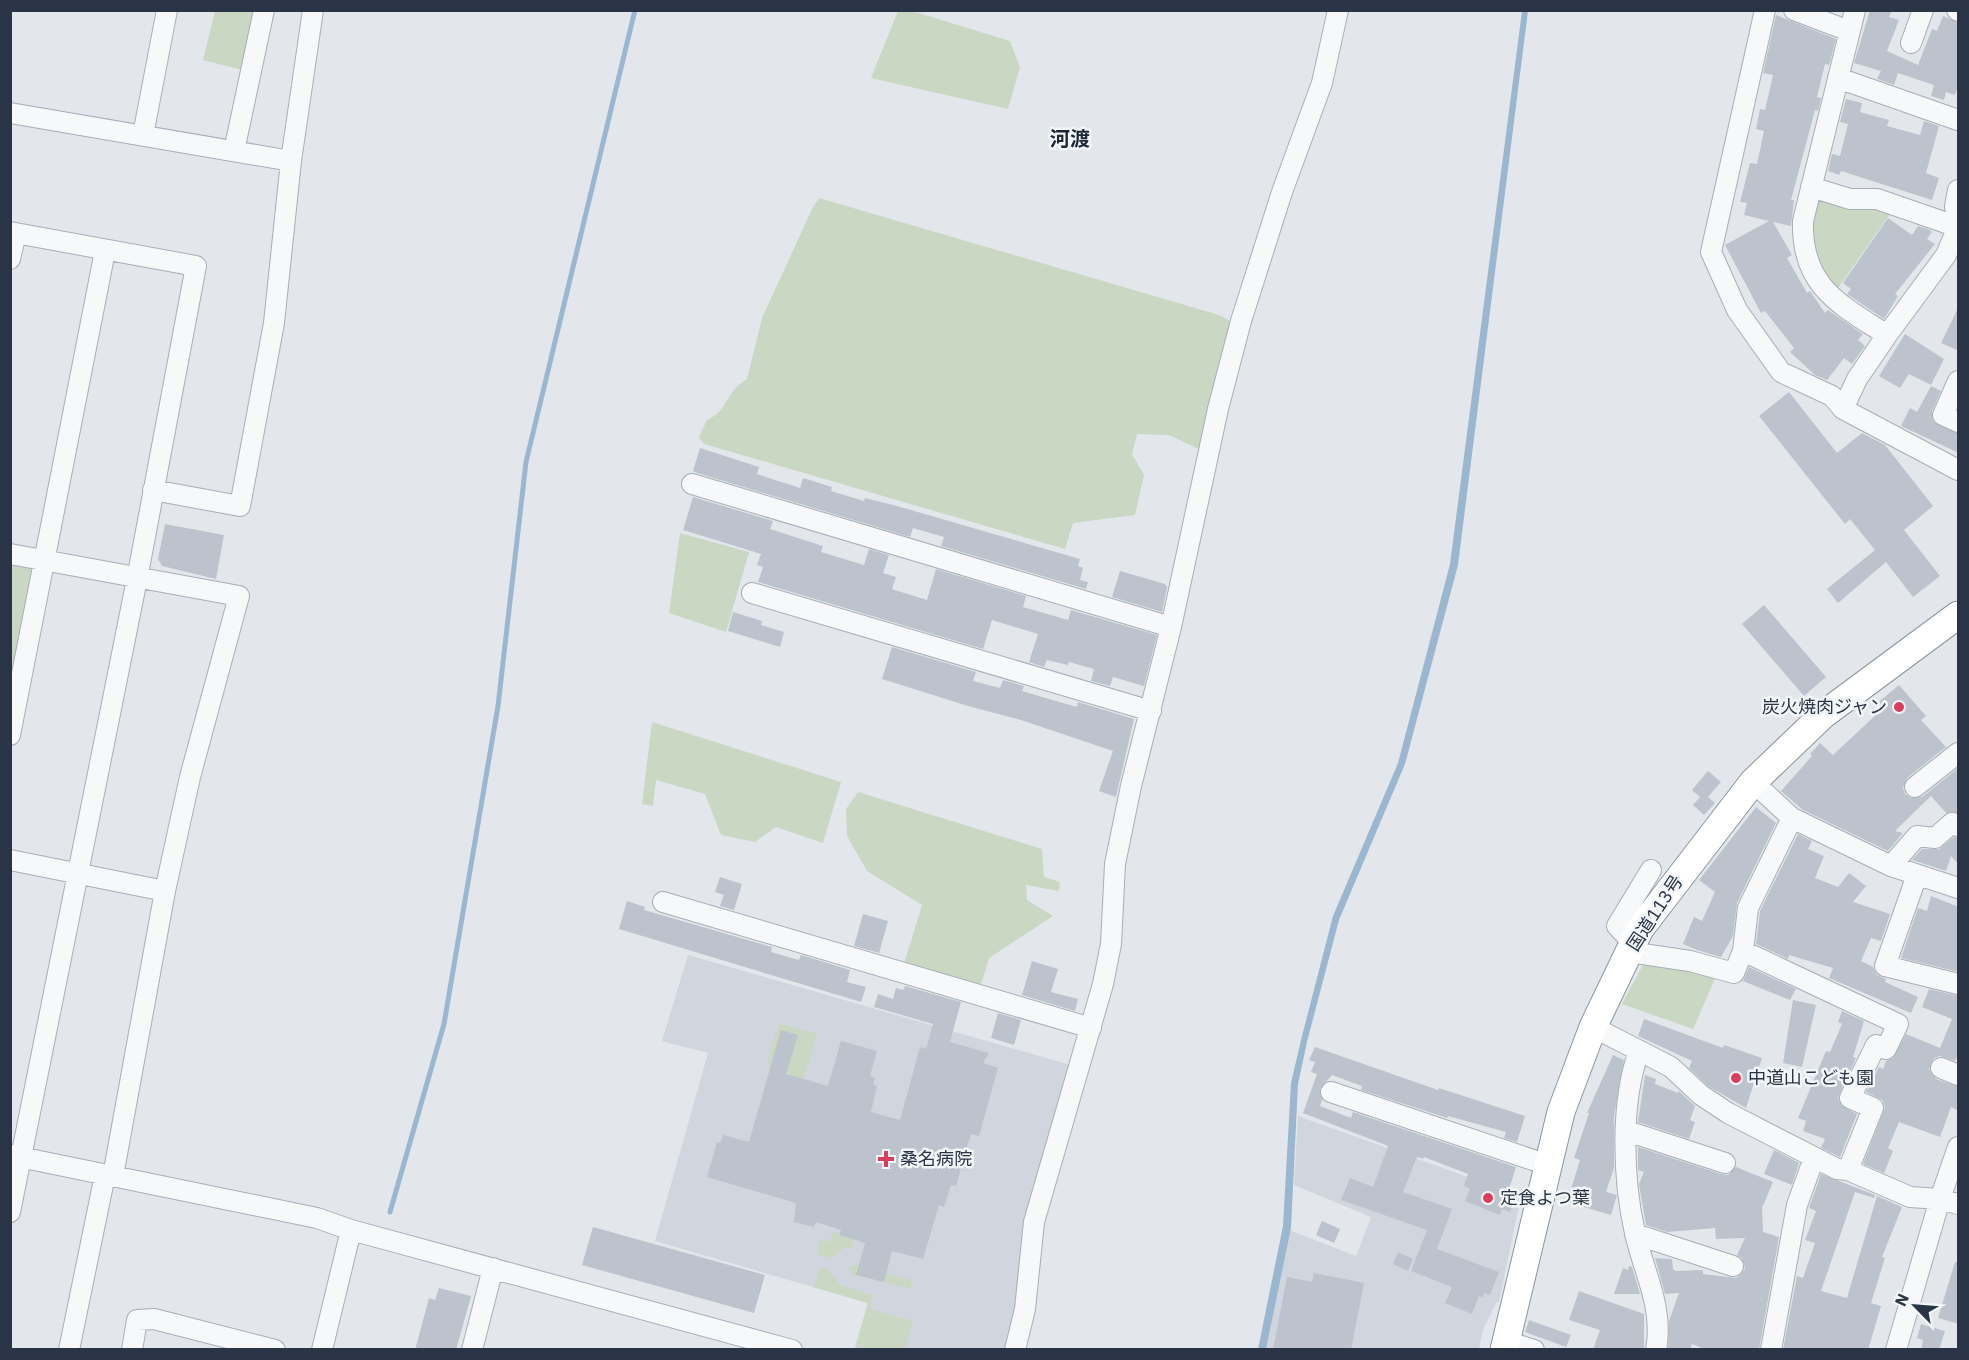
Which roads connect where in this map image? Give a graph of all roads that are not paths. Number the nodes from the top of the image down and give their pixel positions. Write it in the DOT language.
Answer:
graph roads {
  1 [pos="167,10"];
  2 [pos="264,10"];
  3 [pos="314,10"];
  4 [pos="1338,10"];
  5 [pos="1765,10"];
  6 [pos="1794,10"];
  7 [pos="1856,10"];
  8 [pos="1923,10"];
  9 [pos="1849,31"];
  10 [pos="1911,43"];
  11 [pos="1838,78"];
  12 [pos="10,113"];
  13 [pos="1959,120"];
  14 [pos="143,135"];
  15 [pos="234,152"];
  16 [pos="291,161"];
  17 [pos="1811,187"];
  18 [pos="1959,190"];
  19 [pos="1959,227"];
  20 [pos="13,232"];
  21 [pos="105,250"];
  22 [pos="10,259"];
  23 [pos="1887,335"];
  24 [pos="1959,381"];
  25 [pos="1843,409"];
  26 [pos="1959,422"];
  27 [pos="1959,470"];
  28 [pos="692,484"];
  29 [pos="153,490"];
  30 [pos="10,554"];
  31 [pos="45,561"];
  32 [pos="137,579"];
  33 [pos="752,593"];
  34 [pos="1959,615"];
  35 [pos="1172,627"];
  36 [pos="1150,711"];
  37 [pos="10,735"];
  38 [pos="1959,753"];
  39 [pos="1753,782"];
  40 [pos="1915,787"];
  41 [pos="1792,818"];
  42 [pos="1959,826"];
  43 [pos="10,860"];
  44 [pos="1891,866"];
  45 [pos="1650,870"];
  46 [pos="79,873"];
  47 [pos="1917,875"];
  48 [pos="1959,888"];
  49 [pos="165,891"];
  50 [pos="663,902"];
  51 [pos="1631,948"];
  52 [pos="1743,951"];
  53 [pos="1959,984"];
  54 [pos="1593,1027"];
  55 [pos="1091,1028"];
  56 [pos="1639,1050"];
  57 [pos="1331,1092"];
  58 [pos="1627,1131"];
  59 [pos="1959,1147"];
  60 [pos="16,1156"];
  61 [pos="1814,1158"];
  62 [pos="1725,1163"];
  63 [pos="1548,1166"];
  64 [pos="1848,1170"];
  65 [pos="109,1175"];
  66 [pos="1949,1201"];
  67 [pos="10,1212"];
  68 [pos="351,1230"];
  69 [pos="1635,1234"];
  70 [pos="1732,1266"];
  71 [pos="492,1268"];
  72 [pos="1505,1345"];
  73 [pos="785,1349"];
  74 [pos="69,1350"];
  75 [pos="132,1350"];
  76 [pos="275,1350"];
  77 [pos="322,1350"];
  78 [pos="472,1350"];
  79 [pos="1015,1350"];
  80 [pos="1534,1350"];
  81 [pos="1656,1350"];
  82 [pos="1771,1350"];
  83 [pos="1896,1350"];
  1 -- 14 [label="street"];
  2 -- 15 [label="street"];
  3 -- 16 [label="street"];
  4 -- 35 [label="street"];
  5 -- 25 [label="street"];
  6 -- 9 [label="street"];
  7 -- 9 [label="street"];
  8 -- 10 [label="street"];
  9 -- 11 [label="street"];
  11 -- 13 [label="street"];
  11 -- 17 [label="street"];
  12 -- 14 [label="street"];
  14 -- 15 [label="street"];
  15 -- 16 [label="street"];
  16 -- 29 [label="street"];
  17 -- 19 [label="street"];
  17 -- 23 [label="street"];
  18 -- 19 [label="street"];
  19 -- 23 [label="street"];
  20 -- 21 [label="street"];
  20 -- 22 [label="street"];
  21 -- 29 [label="street"];
  21 -- 31 [label="street"];
  23 -- 25 [label="street"];
  24 -- 26 [label="street"];
  25 -- 27 [label="street"];
  28 -- 35 [label="street"];
  29 -- 32 [label="street"];
  30 -- 31 [label="street"];
  31 -- 32 [label="street"];
  31 -- 37 [label="street"];
  32 -- 46 [label="street"];
  32 -- 49 [label="street"];
  33 -- 36 [label="street"];
  34 -- 39 [label="highway, 国道113号"];
  35 -- 36 [label="street"];
  36 -- 55 [label="street"];
  38 -- 40 [label="street"];
  39 -- 41 [label="street"];
  39 -- 51 [label="highway, 国道113号"];
  41 -- 44 [label="street"];
  41 -- 52 [label="street"];
  42 -- 44 [label="street"];
  43 -- 46 [label="street"];
  44 -- 47 [label="street"];
  45 -- 51 [label="street"];
  46 -- 49 [label="street"];
  46 -- 60 [label="street"];
  47 -- 48 [label="street"];
  47 -- 53 [label="street"];
  49 -- 65 [label="street"];
  50 -- 55 [label="street"];
  51 -- 52 [label="street"];
  51 -- 54 [label="highway, 国道113号"];
  52 -- 64 [label="street"];
  54 -- 56 [label="street"];
  54 -- 63 [label="highway, 国道113号"];
  55 -- 79 [label="street"];
  56 -- 58 [label="street"];
  56 -- 61 [label="street"];
  57 -- 63 [label="street"];
  58 -- 62 [label="street"];
  58 -- 69 [label="street"];
  59 -- 66 [label="street"];
  60 -- 65 [label="street"];
  60 -- 67 [label="street"];
  61 -- 64 [label="street"];
  61 -- 82 [label="street"];
  63 -- 72 [label="highway, 国道113号"];
  64 -- 66 [label="street"];
  65 -- 68 [label="street"];
  65 -- 74 [label="street"];
  66 -- 83 [label="street"];
  68 -- 71 [label="street"];
  68 -- 77 [label="street"];
  69 -- 70 [label="street"];
  69 -- 81 [label="street"];
  71 -- 73 [label="street"];
  71 -- 78 [label="street"];
  72 -- 80 [label="street"];
  75 -- 76 [label="street"];
}
